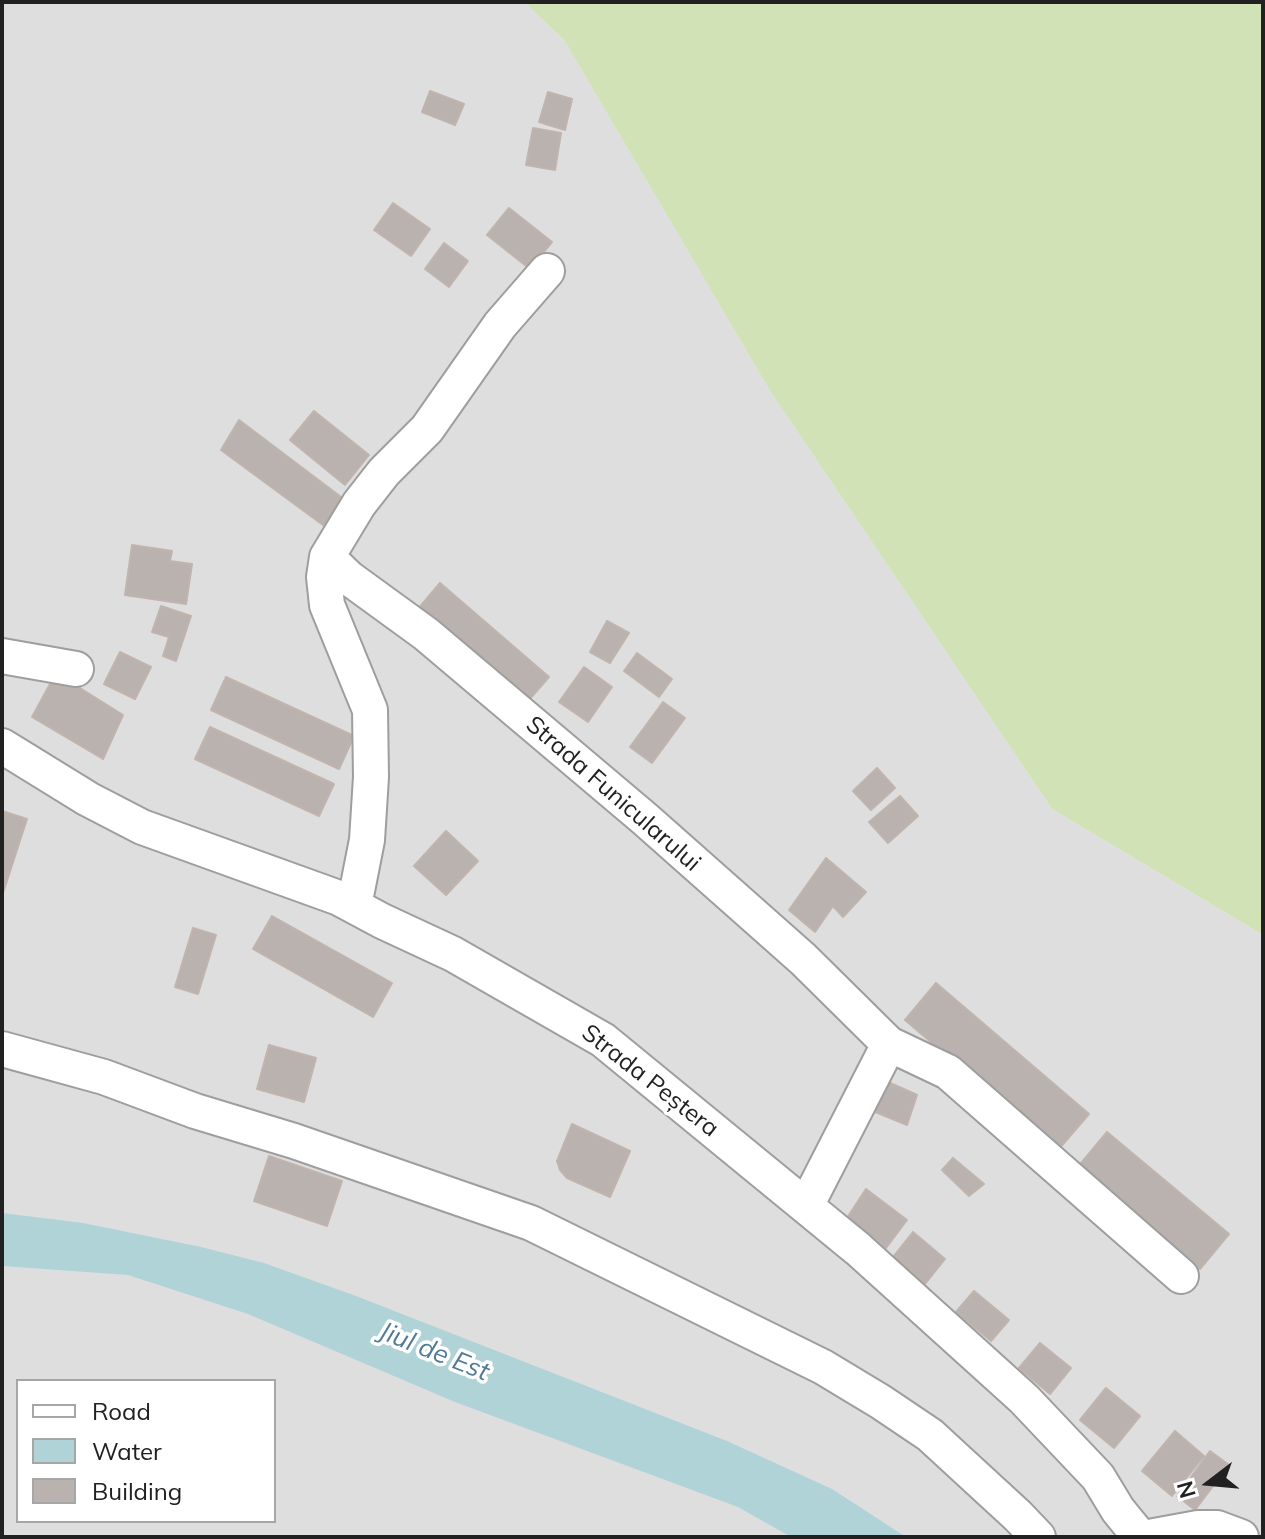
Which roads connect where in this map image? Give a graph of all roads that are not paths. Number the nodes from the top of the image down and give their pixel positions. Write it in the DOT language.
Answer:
graph roads {
  1 [pos="547,271"];
  2 [pos="327,557"];
  3 [pos="2,656"];
  4 [pos="76,669"];
  5 [pos="2,746"];
  6 [pos="354,906"];
  7 [pos="889,1044"];
  8 [pos="2,1049"];
  9 [pos="806,1206"];
  10 [pos="1181,1276"];
  11 [pos="1038,1537"];
  12 [pos="1140,1537"];
  13 [pos="1149,1537"];
  14 [pos="1241,1537"];
  1 -- 2 [label="street"];
  2 -- 6 [label="street"];
  2 -- 7 [label="street, Strada Funicularului"];
  3 -- 4 [label="street"];
  5 -- 6 [label="street, Strada Peștera"];
  6 -- 9 [label="street, Strada Peștera"];
  7 -- 9 [label="street"];
  7 -- 10 [label="street, Strada Funicularului"];
  8 -- 11 [label="street"];
  9 -- 12 [label="street, Strada Peștera"];
  13 -- 14 [label="street"];
}
